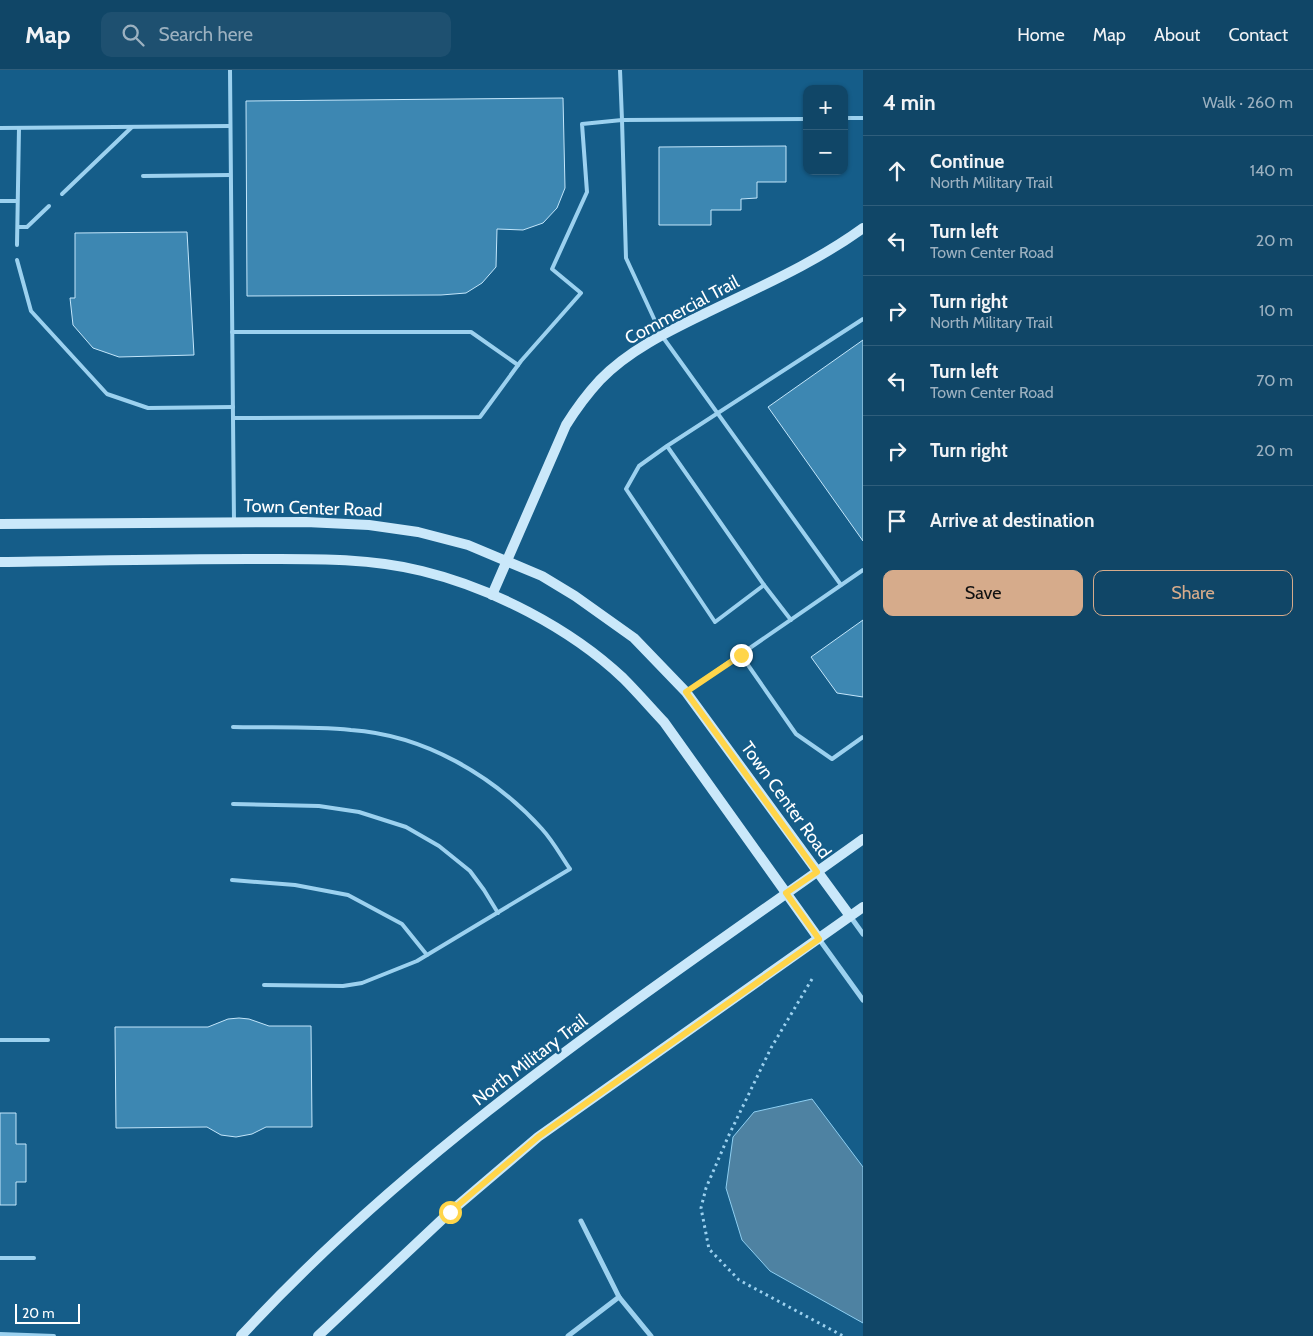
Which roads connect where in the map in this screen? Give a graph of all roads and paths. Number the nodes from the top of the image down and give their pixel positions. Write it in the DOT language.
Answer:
graph roads {
  1 [pos="230,70"];
  2 [pos="620,70"];
  3 [pos="848,118"];
  4 [pos="863,118"];
  5 [pos="803,119"];
  6 [pos="622,120"];
  7 [pos="230,126"];
  8 [pos="132,127"];
  9 [pos="0,128"];
  10 [pos="19,128"];
  11 [pos="230,175"];
  12 [pos="143,176"];
  13 [pos="62,194"];
  14 [pos="0,201"];
  15 [pos="17,201"];
  16 [pos="49,206"];
  17 [pos="18,227"];
  18 [pos="863,228"];
  19 [pos="17,246"];
  20 [pos="16,260"];
  21 [pos="863,319"];
  22 [pos="232,332"];
  23 [pos="662,336"];
  24 [pos="518,365"];
  25 [pos="233,407"];
  26 [pos="719,412"];
  27 [pos="233,418"];
  28 [pos="667,446"];
  29 [pos="234,522"];
  30 [pos="0,524"];
  31 [pos="507,561"];
  32 [pos="0,562"];
  33 [pos="863,570"];
  34 [pos="764,585"];
  35 [pos="841,585"];
  36 [pos="492,595"];
  37 [pos="791,620"];
  38 [pos="741,655"];
  39 [pos="686,692"];
  40 [pos="234,727"];
  41 [pos="863,737"];
  42 [pos="233,804"];
  43 [pos="863,839"];
  44 [pos="817,872"];
  45 [pos="232,880"];
  46 [pos="786,893"];
  47 [pos="863,907"];
  48 [pos="498,913"];
  49 [pos="850,916"];
  50 [pos="863,934"];
  51 [pos="819,939"];
  52 [pos="426,956"];
  53 [pos="812,979"];
  54 [pos="264,985"];
  55 [pos="863,1000"];
  56 [pos="0,1040"];
  57 [pos="48,1040"];
  58 [pos="581,1221"];
  59 [pos="0,1258"];
  60 [pos="34,1258"];
  61 [pos="619,1297"];
  62 [pos="0,1334"];
  63 [pos="54,1336"];
  64 [pos="241,1336"];
  65 [pos="318,1336"];
  66 [pos="568,1336"];
  67 [pos="651,1336"];
  68 [pos="844,1336"];
  1 -- 7 [label="lane"];
  2 -- 6 [label="lane"];
  3 -- 4 [label="lane"];
  5 -- 6 [label="lane"];
  6 -- 23 [label="lane"];
  6 -- 24 [label="lane"];
  7 -- 8 [label="lane"];
  7 -- 11 [label="lane"];
  8 -- 10 [label="lane"];
  8 -- 13 [label="lane"];
  9 -- 10 [label="lane"];
  10 -- 15 [label="lane"];
  11 -- 12 [label="lane"];
  11 -- 22 [label="lane"];
  14 -- 15 [label="lane"];
  15 -- 17 [label="lane"];
  16 -- 17 [label="lane"];
  17 -- 19 [label="lane"];
  18 -- 23 [label="main road, Commercial Trail"];
  20 -- 25 [label="lane"];
  21 -- 26 [label="lane"];
  22 -- 24 [label="lane"];
  22 -- 25 [label="lane"];
  23 -- 26 [label="lane"];
  23 -- 31 [label="main road, Commercial Trail"];
  24 -- 27 [label="lane"];
  25 -- 27 [label="lane"];
  26 -- 28 [label="lane"];
  26 -- 35 [label="lane"];
  27 -- 29 [label="lane"];
  28 -- 34 [label="lane"];
  28 -- 34 [label="lane"];
  29 -- 30 [label="main road, Town Center Road"];
  29 -- 31 [label="main road, Town Center Road"];
  31 -- 36 [label="main road, Commercial Trail"];
  31 -- 39 [label="main road, Town Center Road"];
  32 -- 36 [label="main road"];
  33 -- 35 [label="lane"];
  34 -- 37 [label="lane"];
  35 -- 37 [label="lane"];
  36 -- 46 [label="main road"];
  37 -- 38 [label="lane"];
  38 -- 39 [label="lane"];
  38 -- 41 [label="lane"];
  39 -- 44 [label="main road, Town Center Road"];
  40 -- 48 [label="lane"];
  42 -- 48 [label="lane"];
  43 -- 44 [label="main road, North Military Trail"];
  44 -- 46 [label="main road, North Military Trail"];
  44 -- 49 [label="main road, Town Center Road"];
  45 -- 52 [label="lane"];
  46 -- 51 [label="main road"];
  46 -- 64 [label="main road, North Military Trail"];
  47 -- 49 [label="main road"];
  48 -- 52 [label="lane"];
  49 -- 50 [label="street"];
  49 -- 51 [label="main road"];
  51 -- 55 [label="street"];
  51 -- 65 [label="main road"];
  52 -- 54 [label="lane"];
  53 -- 68 [label="path"];
  56 -- 57 [label="lane"];
  58 -- 61 [label="street"];
  59 -- 60 [label="lane"];
  61 -- 66 [label="street"];
  61 -- 67 [label="street"];
  62 -- 63 [label="lane"];
}
